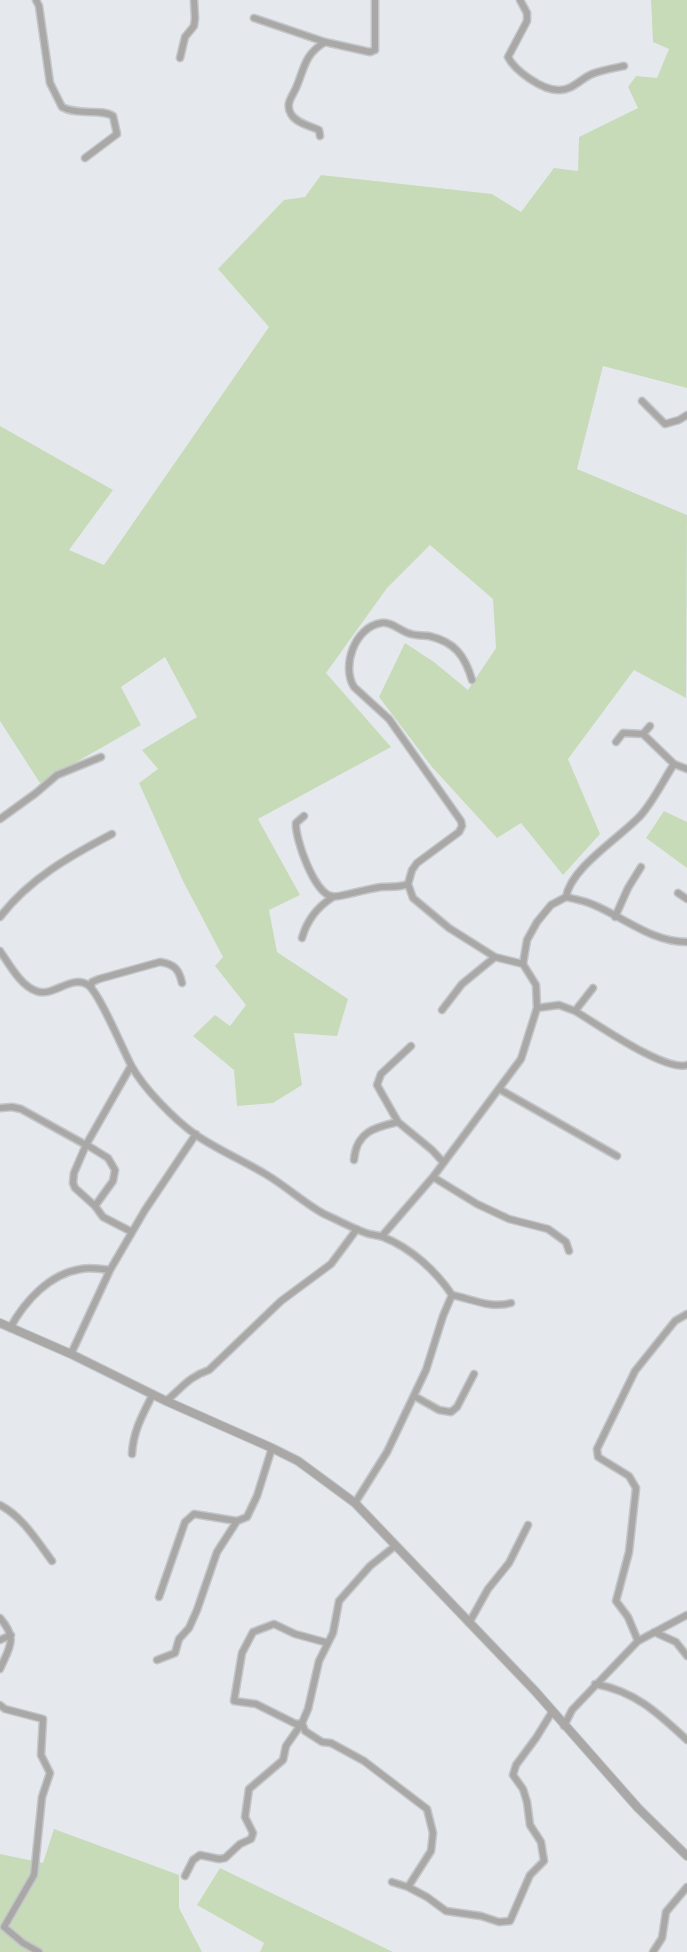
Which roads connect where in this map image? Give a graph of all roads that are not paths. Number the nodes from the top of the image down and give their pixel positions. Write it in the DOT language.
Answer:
graph roads {
  1 [pos="36,0"];
  2 [pos="194,0"];
  3 [pos="375,0"];
  4 [pos="520,0"];
  5 [pos="254,18"];
  6 [pos="325,42"];
  7 [pos="180,58"];
  8 [pos="624,66"];
  9 [pos="320,136"];
  10 [pos="85,158"];
  11 [pos="642,401"];
  12 [pos="687,415"];
  13 [pos="472,680"];
  14 [pos="650,726"];
  15 [pos="643,734"];
  16 [pos="616,742"];
  17 [pos="101,757"];
  18 [pos="674,764"];
  19 [pos="687,770"];
  20 [pos="304,816"];
  21 [pos="0,819"];
  22 [pos="112,834"];
  23 [pos="641,867"];
  24 [pos="408,884"];
  25 [pos="678,893"];
  26 [pos="333,897"];
  27 [pos="566,897"];
  28 [pos="687,899"];
  29 [pos="0,917"];
  30 [pos="615,917"];
  31 [pos="302,938"];
  32 [pos="687,942"];
  33 [pos="0,951"];
  34 [pos="495,957"];
  35 [pos="523,964"];
  36 [pos="182,983"];
  37 [pos="91,987"];
  38 [pos="593,988"];
  39 [pos="537,1008"];
  40 [pos="442,1010"];
  41 [pos="576,1011"];
  42 [pos="411,1046"];
  43 [pos="687,1065"];
  44 [pos="131,1066"];
  45 [pos="499,1089"];
  46 [pos="0,1108"];
  47 [pos="398,1122"];
  48 [pos="196,1134"];
  49 [pos="87,1145"];
  50 [pos="617,1156"];
  51 [pos="354,1160"];
  52 [pos="443,1162"];
  53 [pos="433,1177"];
  54 [pos="95,1206"];
  55 [pos="357,1229"];
  56 [pos="132,1232"];
  57 [pos="382,1236"];
  58 [pos="568,1251"];
  59 [pos="110,1270"];
  60 [pos="452,1295"];
  61 [pos="511,1303"];
  62 [pos="687,1314"];
  63 [pos="0,1323"];
  64 [pos="10,1328"];
  65 [pos="71,1354"];
  66 [pos="474,1374"];
  67 [pos="153,1394"];
  68 [pos="414,1396"];
  69 [pos="166,1401"];
  70 [pos="272,1448"];
  71 [pos="132,1454"];
  72 [pos="356,1503"];
  73 [pos="0,1505"];
  74 [pos="237,1521"];
  75 [pos="528,1525"];
  76 [pos="395,1546"];
  77 [pos="52,1561"];
  78 [pos="159,1597"];
  79 [pos="687,1615"];
  80 [pos="0,1618"];
  81 [pos="469,1623"];
  82 [pos="654,1632"];
  83 [pos="11,1635"];
  84 [pos="0,1640"];
  85 [pos="638,1641"];
  86 [pos="328,1643"];
  87 [pos="687,1656"];
  88 [pos="157,1660"];
  89 [pos="0,1669"];
  90 [pos="595,1684"];
  91 [pos="0,1705"];
  92 [pos="552,1713"];
  93 [pos="302,1723"];
  94 [pos="564,1726"];
  95 [pos="687,1740"];
  96 [pos="687,1856"];
  97 [pos="185,1876"];
  98 [pos="392,1882"];
  99 [pos="408,1887"];
  100 [pos="687,1887"];
  101 [pos="39,1952"];
  102 [pos="653,1952"];
  1 -- 10 [label="street"];
  2 -- 7 [label="street"];
  3 -- 6 [label="street"];
  4 -- 8 [label="street"];
  5 -- 6 [label="street"];
  6 -- 9 [label="street"];
  11 -- 12 [label="street"];
  13 -- 24 [label="street"];
  14 -- 15 [label="street"];
  15 -- 16 [label="street"];
  15 -- 18 [label="street"];
  17 -- 21 [label="street"];
  18 -- 19 [label="street"];
  18 -- 27 [label="street"];
  20 -- 26 [label="street"];
  22 -- 29 [label="street"];
  23 -- 30 [label="street"];
  24 -- 26 [label="street"];
  24 -- 34 [label="street"];
  25 -- 28 [label="street"];
  26 -- 31 [label="street"];
  27 -- 30 [label="street"];
  27 -- 35 [label="street"];
  30 -- 32 [label="street"];
  33 -- 37 [label="street"];
  34 -- 35 [label="street"];
  34 -- 40 [label="street"];
  35 -- 39 [label="street"];
  36 -- 37 [label="street"];
  37 -- 44 [label="street"];
  38 -- 41 [label="street"];
  39 -- 41 [label="street"];
  39 -- 45 [label="street"];
  41 -- 43 [label="street"];
  42 -- 47 [label="street"];
  44 -- 48 [label="street"];
  44 -- 49 [label="street"];
  45 -- 50 [label="street"];
  45 -- 52 [label="street"];
  46 -- 49 [label="street"];
  47 -- 51 [label="street"];
  47 -- 52 [label="street"];
  48 -- 55 [label="street"];
  48 -- 56 [label="street"];
  49 -- 54 [label="street"];
  49 -- 54 [label="street"];
  52 -- 53 [label="street"];
  53 -- 57 [label="street"];
  53 -- 58 [label="street"];
  54 -- 56 [label="street"];
  55 -- 57 [label="street"];
  55 -- 69 [label="street"];
  56 -- 59 [label="street"];
  57 -- 60 [label="street"];
  59 -- 64 [label="street"];
  59 -- 65 [label="street"];
  60 -- 61 [label="street"];
  60 -- 68 [label="street"];
  62 -- 85 [label="street"];
  63 -- 64 [label="street"];
  64 -- 65 [label="street"];
  65 -- 67 [label="street"];
  66 -- 68 [label="street"];
  67 -- 69 [label="street"];
  67 -- 71 [label="street"];
  68 -- 72 [label="street"];
  69 -- 70 [label="street"];
  70 -- 72 [label="street"];
  70 -- 74 [label="street"];
  72 -- 76 [label="street"];
  73 -- 77 [label="street"];
  74 -- 78 [label="street"];
  74 -- 88 [label="street"];
  75 -- 81 [label="street"];
  76 -- 81 [label="street"];
  76 -- 86 [label="street"];
  79 -- 82 [label="street"];
  80 -- 83 [label="street"];
  81 -- 92 [label="street"];
  82 -- 85 [label="street"];
  82 -- 87 [label="street"];
  83 -- 84 [label="street"];
  83 -- 89 [label="street"];
  85 -- 90 [label="street"];
  86 -- 93 [label="street"];
  86 -- 93 [label="street"];
  90 -- 94 [label="street"];
  90 -- 95 [label="street"];
  91 -- 101 [label="street"];
  92 -- 94 [label="street"];
  92 -- 99 [label="street"];
  93 -- 97 [label="street"];
  93 -- 99 [label="street"];
  94 -- 96 [label="street"];
  98 -- 99 [label="street"];
  100 -- 102 [label="street"];
}
